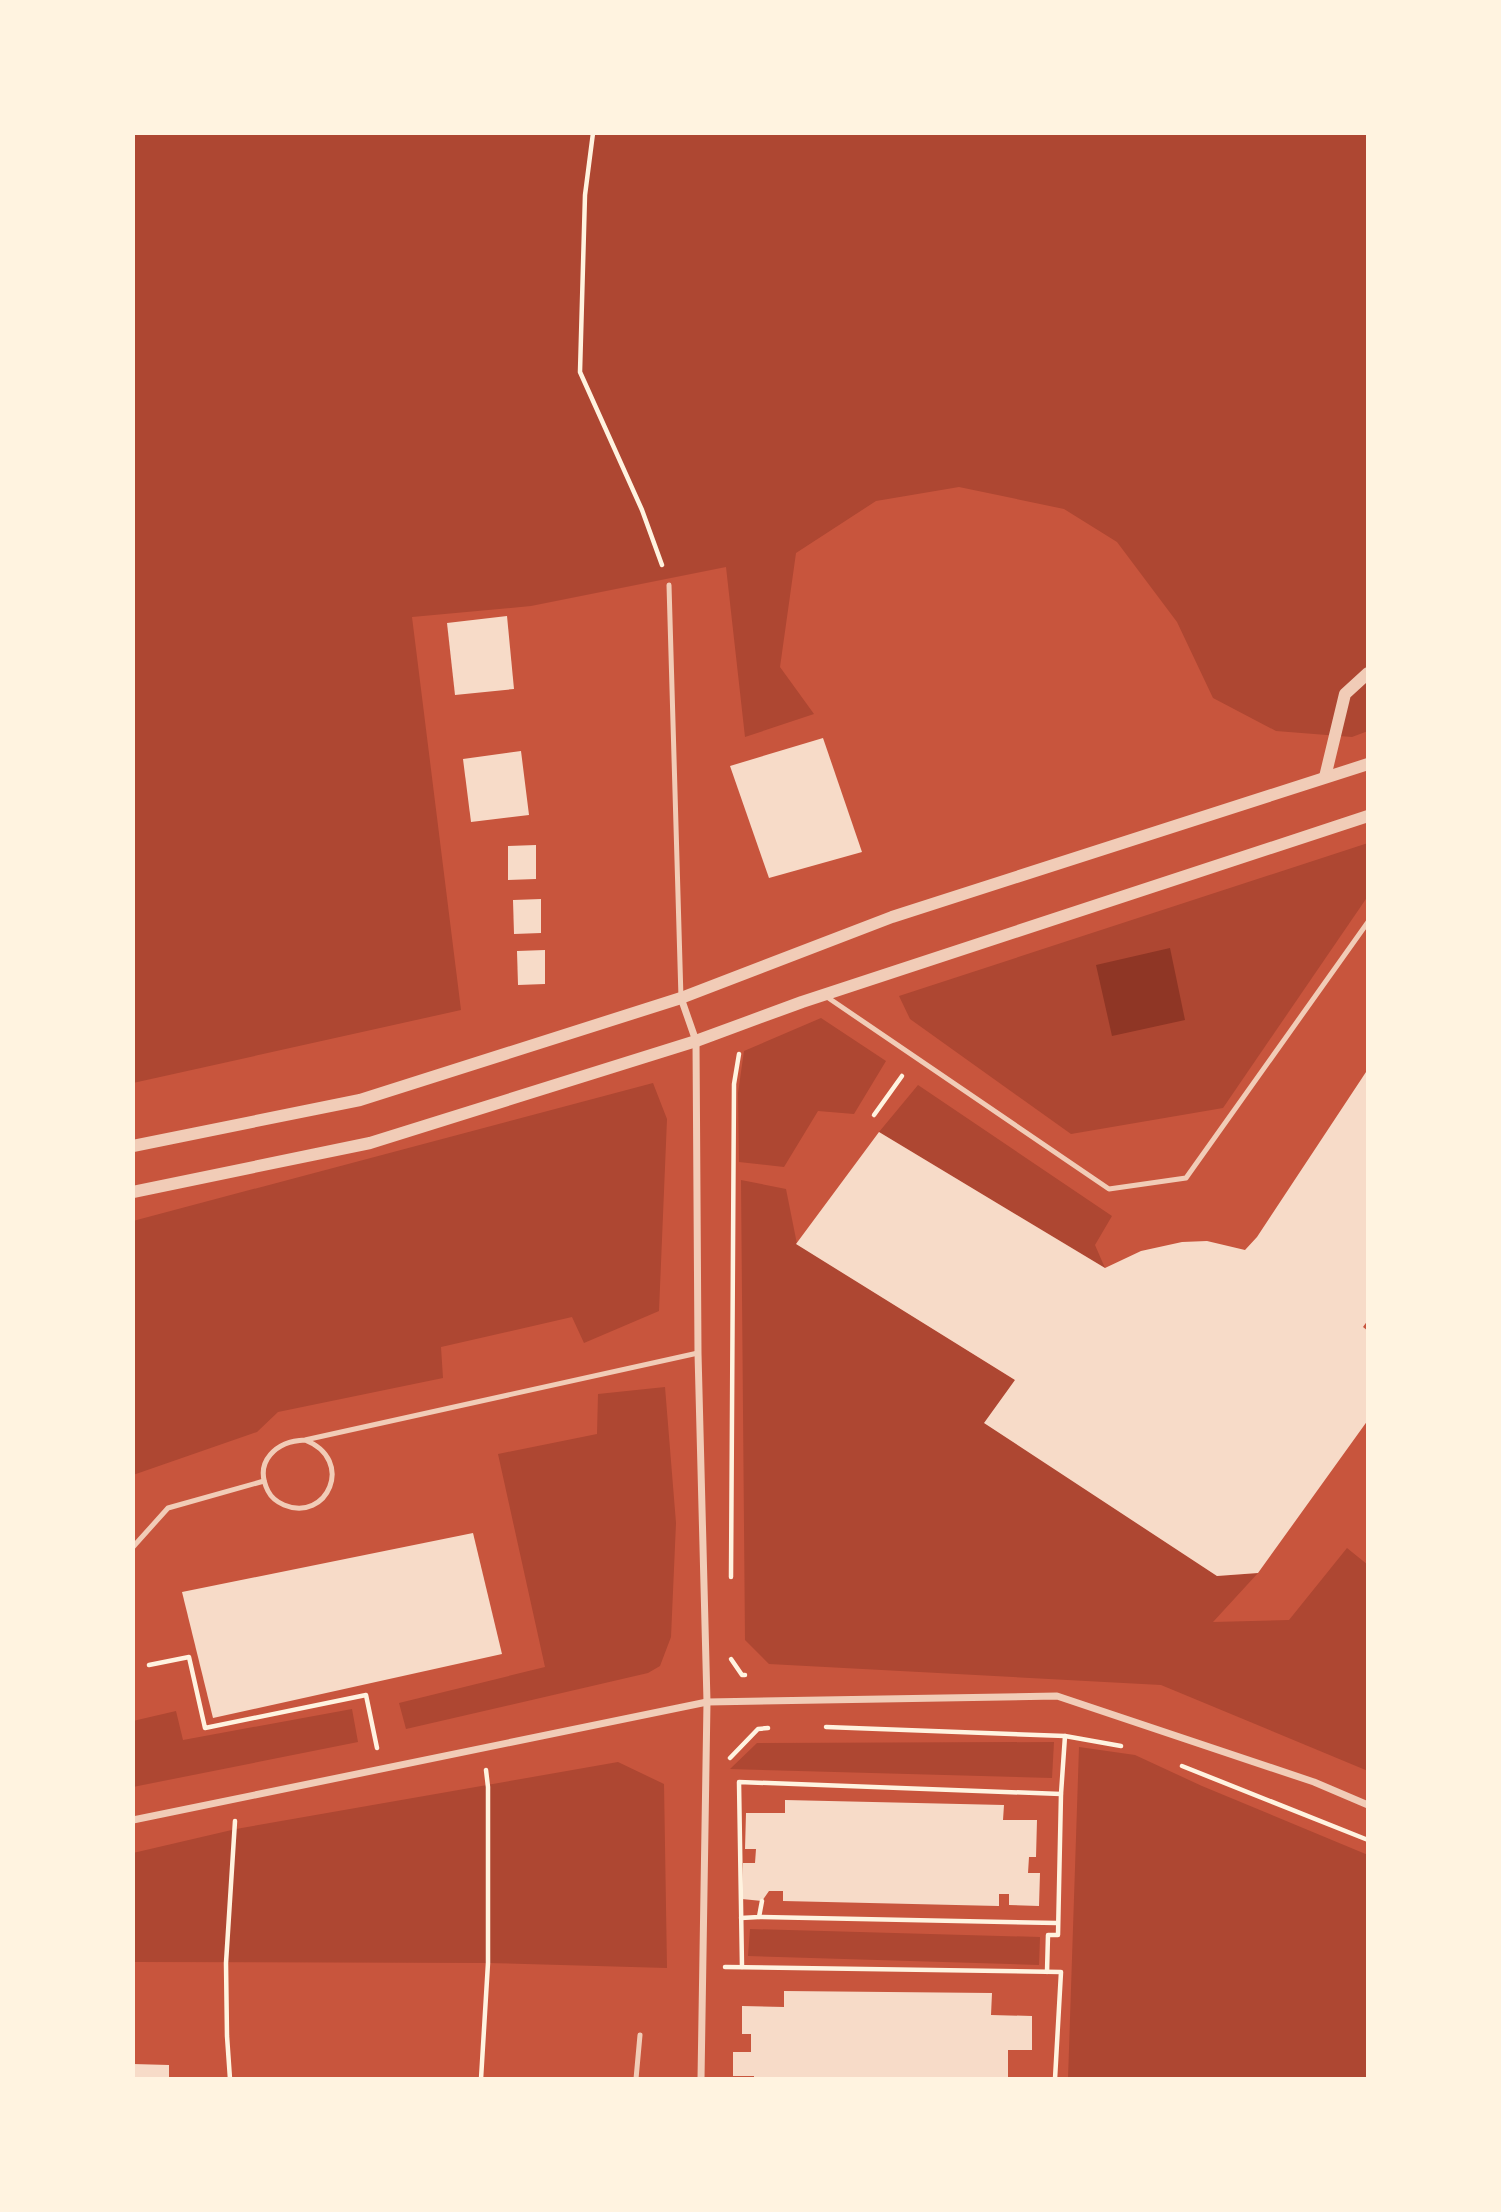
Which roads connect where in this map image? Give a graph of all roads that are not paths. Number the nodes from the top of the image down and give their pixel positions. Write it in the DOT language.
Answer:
graph roads {
  1 [pos="669,585"];
  2 [pos="1368,673"];
  3 [pos="1368,764"];
  4 [pos="1325,777"];
  5 [pos="1368,816"];
  6 [pos="1368,922"];
  7 [pos="824,995"];
  8 [pos="681,998"];
  9 [pos="696,1041"];
  10 [pos="133,1146"];
  11 [pos="133,1192"];
  12 [pos="698,1353"];
  13 [pos="305,1440"];
  14 [pos="264,1481"];
  15 [pos="133,1547"];
  16 [pos="707,1702"];
  17 [pos="1368,1805"];
  18 [pos="133,1820"];
  19 [pos="640,2035"];
  20 [pos="636,2079"];
  21 [pos="701,2079"];
  1 -- 8 [label="lane"];
  2 -- 4 [label="street"];
  3 -- 4 [label="street"];
  4 -- 8 [label="street"];
  5 -- 7 [label="street"];
  6 -- 7 [label="lane"];
  7 -- 9 [label="street"];
  8 -- 9 [label="street"];
  8 -- 10 [label="street"];
  9 -- 11 [label="street"];
  9 -- 12 [label="street"];
  12 -- 13 [label="lane"];
  12 -- 16 [label="street"];
  13 -- 14 [label="lane"];
  13 -- 14 [label="lane"];
  14 -- 15 [label="lane"];
  16 -- 17 [label="street"];
  16 -- 18 [label="street"];
  16 -- 21 [label="street"];
  19 -- 20 [label="lane"];
}
